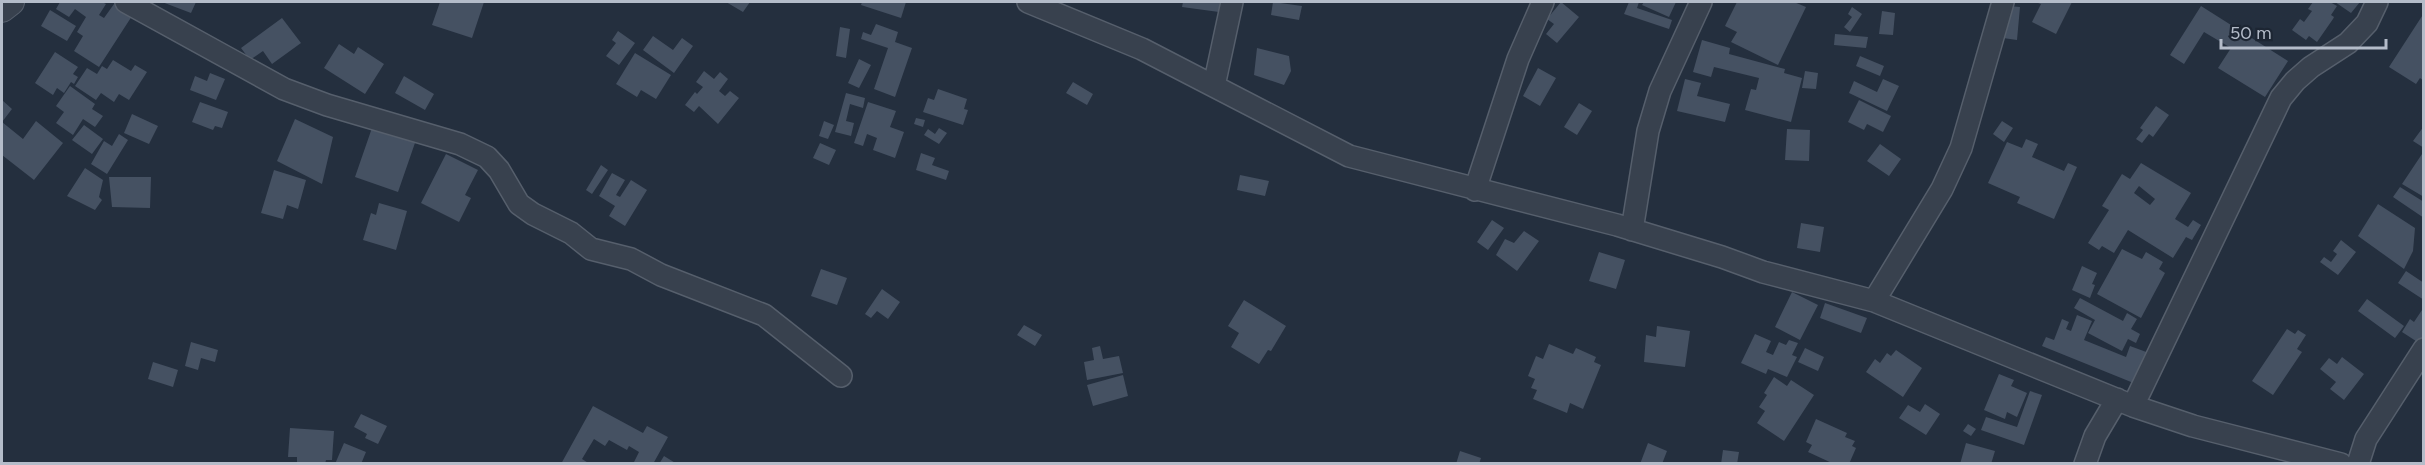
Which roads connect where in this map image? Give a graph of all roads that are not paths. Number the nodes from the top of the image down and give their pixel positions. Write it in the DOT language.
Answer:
graph roads {
  1 [pos="11,2"];
  2 [pos="126,2"];
  3 [pos="1028,2"];
  4 [pos="1232,2"];
  5 [pos="1543,2"];
  6 [pos="1701,2"];
  7 [pos="2003,2"];
  8 [pos="2378,2"];
  9 [pos="2,9"];
  10 [pos="1214,86"];
  11 [pos="1475,189"];
  12 [pos="1632,230"];
  13 [pos="1874,301"];
  14 [pos="2424,349"];
  15 [pos="841,376"];
  16 [pos="2125,403"];
  17 [pos="2085,464"];
  18 [pos="2342,464"];
  19 [pos="2358,464"];
  1 -- 9 [label="street"];
  2 -- 15 [label="street"];
  3 -- 10 [label="street"];
  4 -- 10 [label="street"];
  5 -- 11 [label="street"];
  6 -- 12 [label="street"];
  7 -- 13 [label="street"];
  8 -- 16 [label="street"];
  10 -- 11 [label="street"];
  11 -- 12 [label="street"];
  12 -- 13 [label="street"];
  13 -- 16 [label="street"];
  14 -- 19 [label="street"];
  16 -- 17 [label="street"];
  16 -- 18 [label="street"];
}
